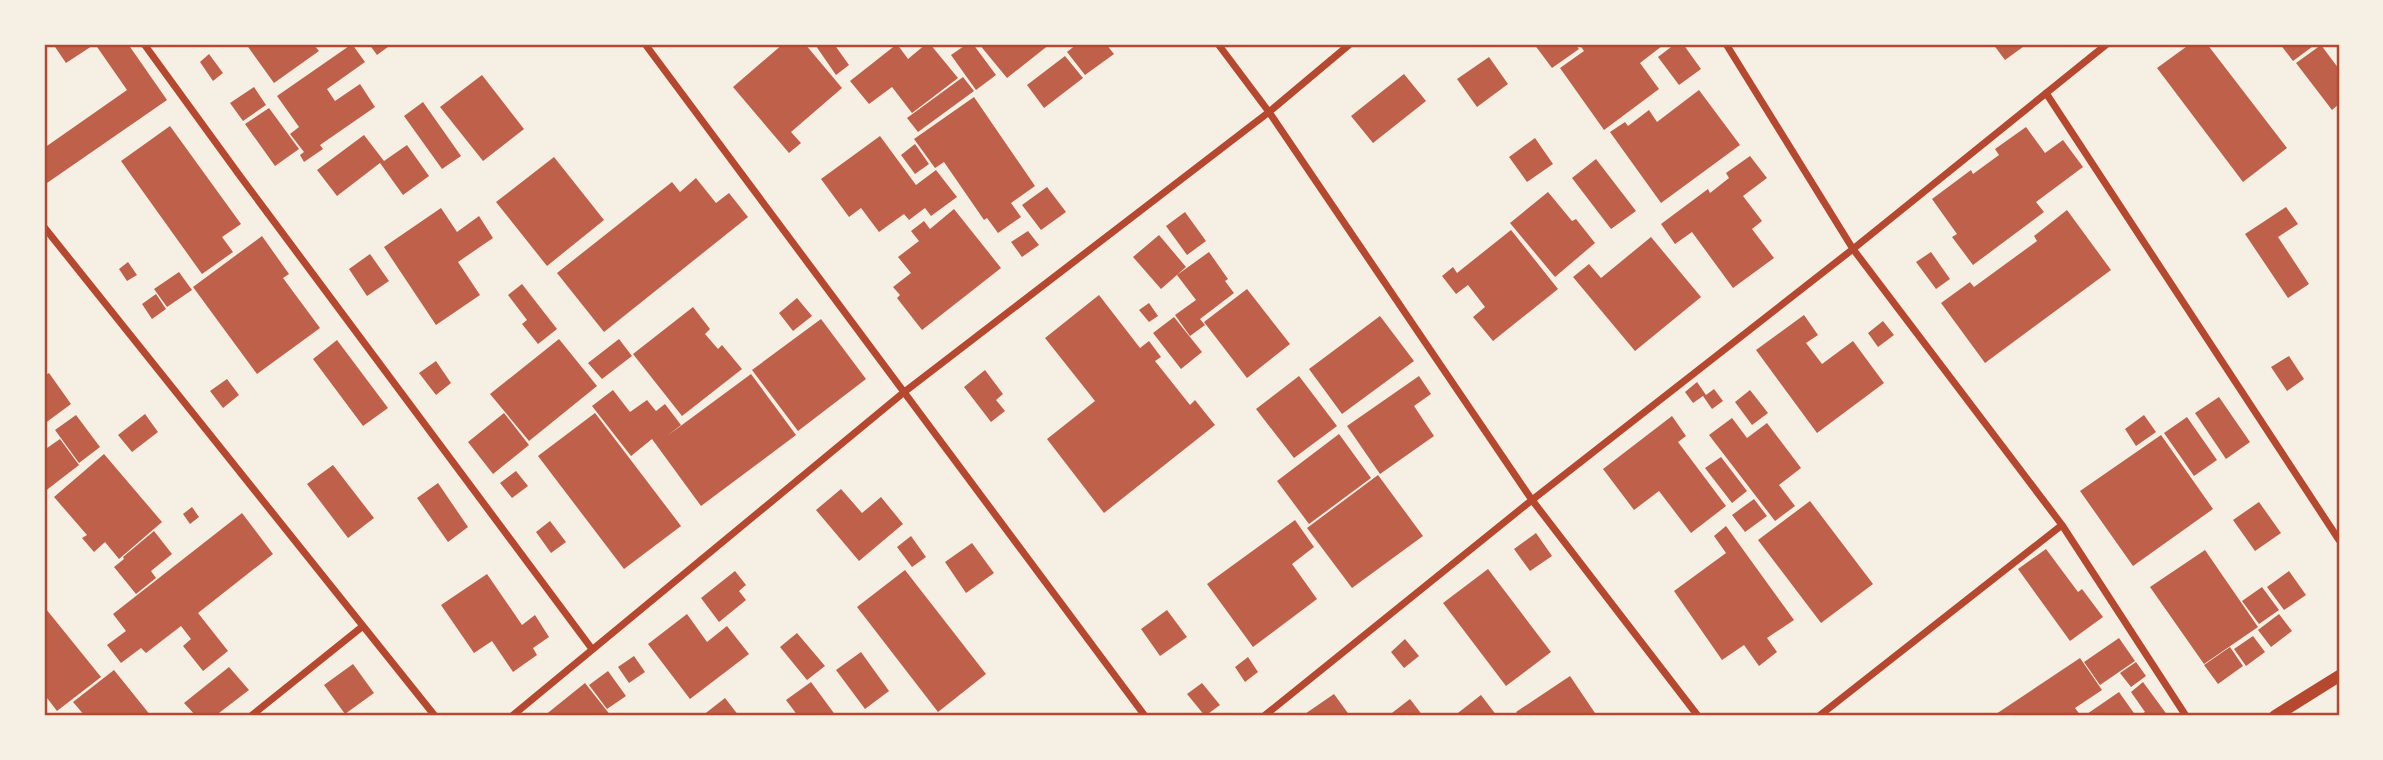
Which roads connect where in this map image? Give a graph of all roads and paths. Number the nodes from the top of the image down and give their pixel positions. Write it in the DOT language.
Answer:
graph roads {
  1 [pos="144,44"];
  2 [pos="645,44"];
  3 [pos="1218,44"];
  4 [pos="1350,44"];
  5 [pos="1726,44"];
  6 [pos="2107,44"];
  7 [pos="2046,93"];
  8 [pos="1269,112"];
  9 [pos="44,227"];
  10 [pos="1853,249"];
  11 [pos="903,393"];
  12 [pos="1532,500"];
  13 [pos="2062,525"];
  14 [pos="2339,540"];
  15 [pos="363,626"];
  16 [pos="592,649"];
  17 [pos="2339,676"];
  18 [pos="251,716"];
  19 [pos="435,716"];
  20 [pos="512,716"];
  21 [pos="1145,716"];
  22 [pos="1264,716"];
  23 [pos="1698,716"];
  24 [pos="1819,716"];
  25 [pos="2186,716"];
  26 [pos="2275,716"];
  1 -- 16 [label="street"];
  2 -- 11 [label="street"];
  3 -- 8 [label="street"];
  4 -- 8 [label="street"];
  5 -- 10 [label="street"];
  6 -- 7 [label="street"];
  7 -- 10 [label="street"];
  7 -- 14 [label="street"];
  8 -- 11 [label="street"];
  8 -- 12 [label="street"];
  9 -- 15 [label="street"];
  10 -- 12 [label="street"];
  10 -- 13 [label="street"];
  11 -- 16 [label="street"];
  11 -- 21 [label="street"];
  12 -- 22 [label="street"];
  12 -- 23 [label="street"];
  13 -- 24 [label="street"];
  13 -- 25 [label="street"];
  15 -- 18 [label="street"];
  15 -- 19 [label="street"];
  16 -- 20 [label="street"];
  17 -- 26 [label="street"];
}
